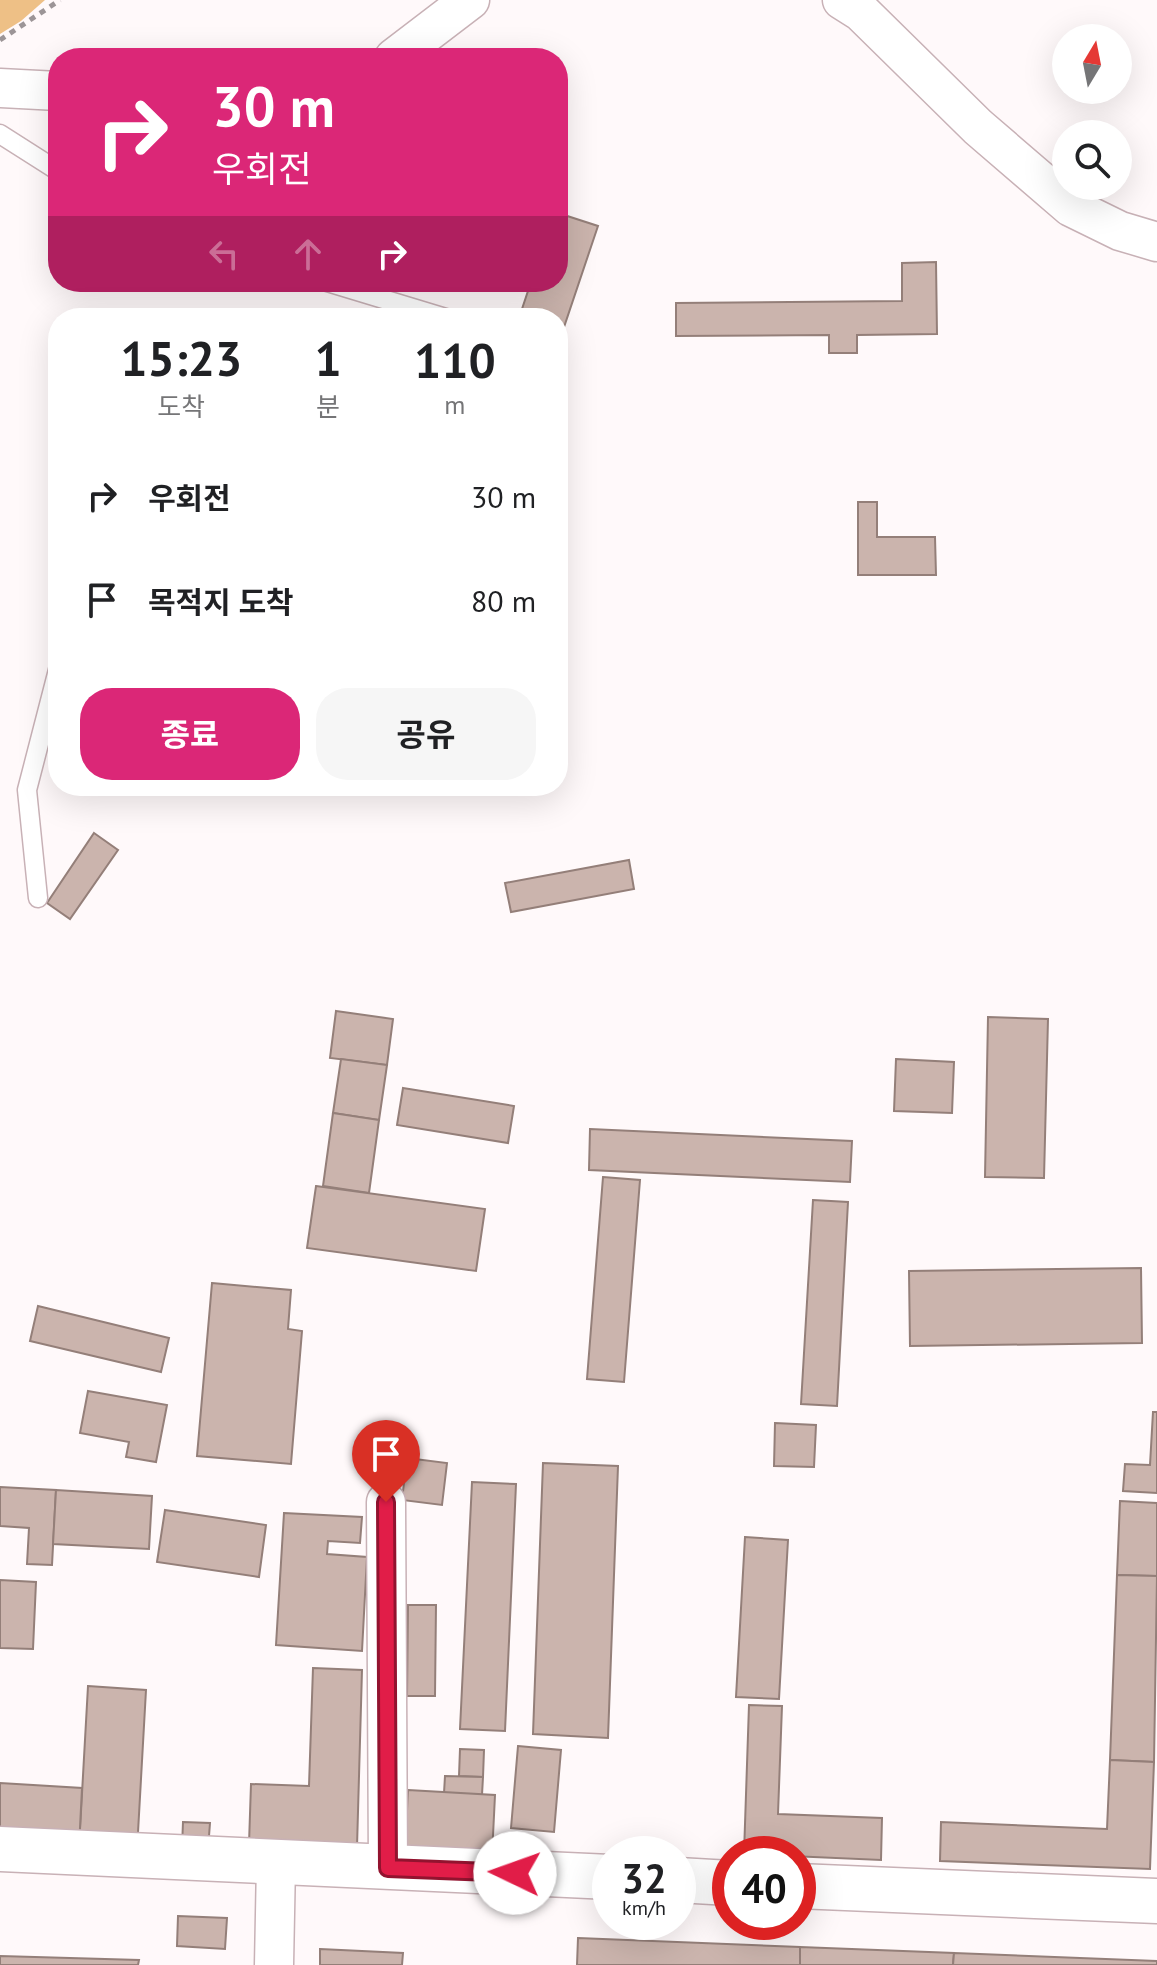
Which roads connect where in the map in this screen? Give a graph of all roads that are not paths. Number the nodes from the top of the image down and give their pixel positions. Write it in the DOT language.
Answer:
graph roads {
  1 [pos="470,0"];
  2 [pos="842,0"];
  3 [pos="407,48"];
  4 [pos="0,88"];
  5 [pos="48,90"];
  6 [pos="0,134"];
  7 [pos="48,165"];
  8 [pos="1157,242"];
  9 [pos="360,292"];
  10 [pos="413,308"];
  11 [pos="48,709"];
  12 [pos="38,898"];
  13 [pos="386,1502"];
  14 [pos="0,1849"];
  15 [pos="276,1863"];
  16 [pos="388,1868"];
  17 [pos="592,1876"];
  18 [pos="816,1887"];
  19 [pos="1157,1901"];
  20 [pos="274,1965"];
  1 -- 3 [label="street"];
  2 -- 8 [label="street"];
  4 -- 5 [label="street"];
  6 -- 7 [label="lane"];
  9 -- 10 [label="lane"];
  11 -- 12 [label="lane"];
  13 -- 16 [label="street"];
  14 -- 15 [label="street"];
  15 -- 16 [label="street"];
  15 -- 20 [label="street"];
  16 -- 17 [label="street"];
  18 -- 19 [label="street"];
}
